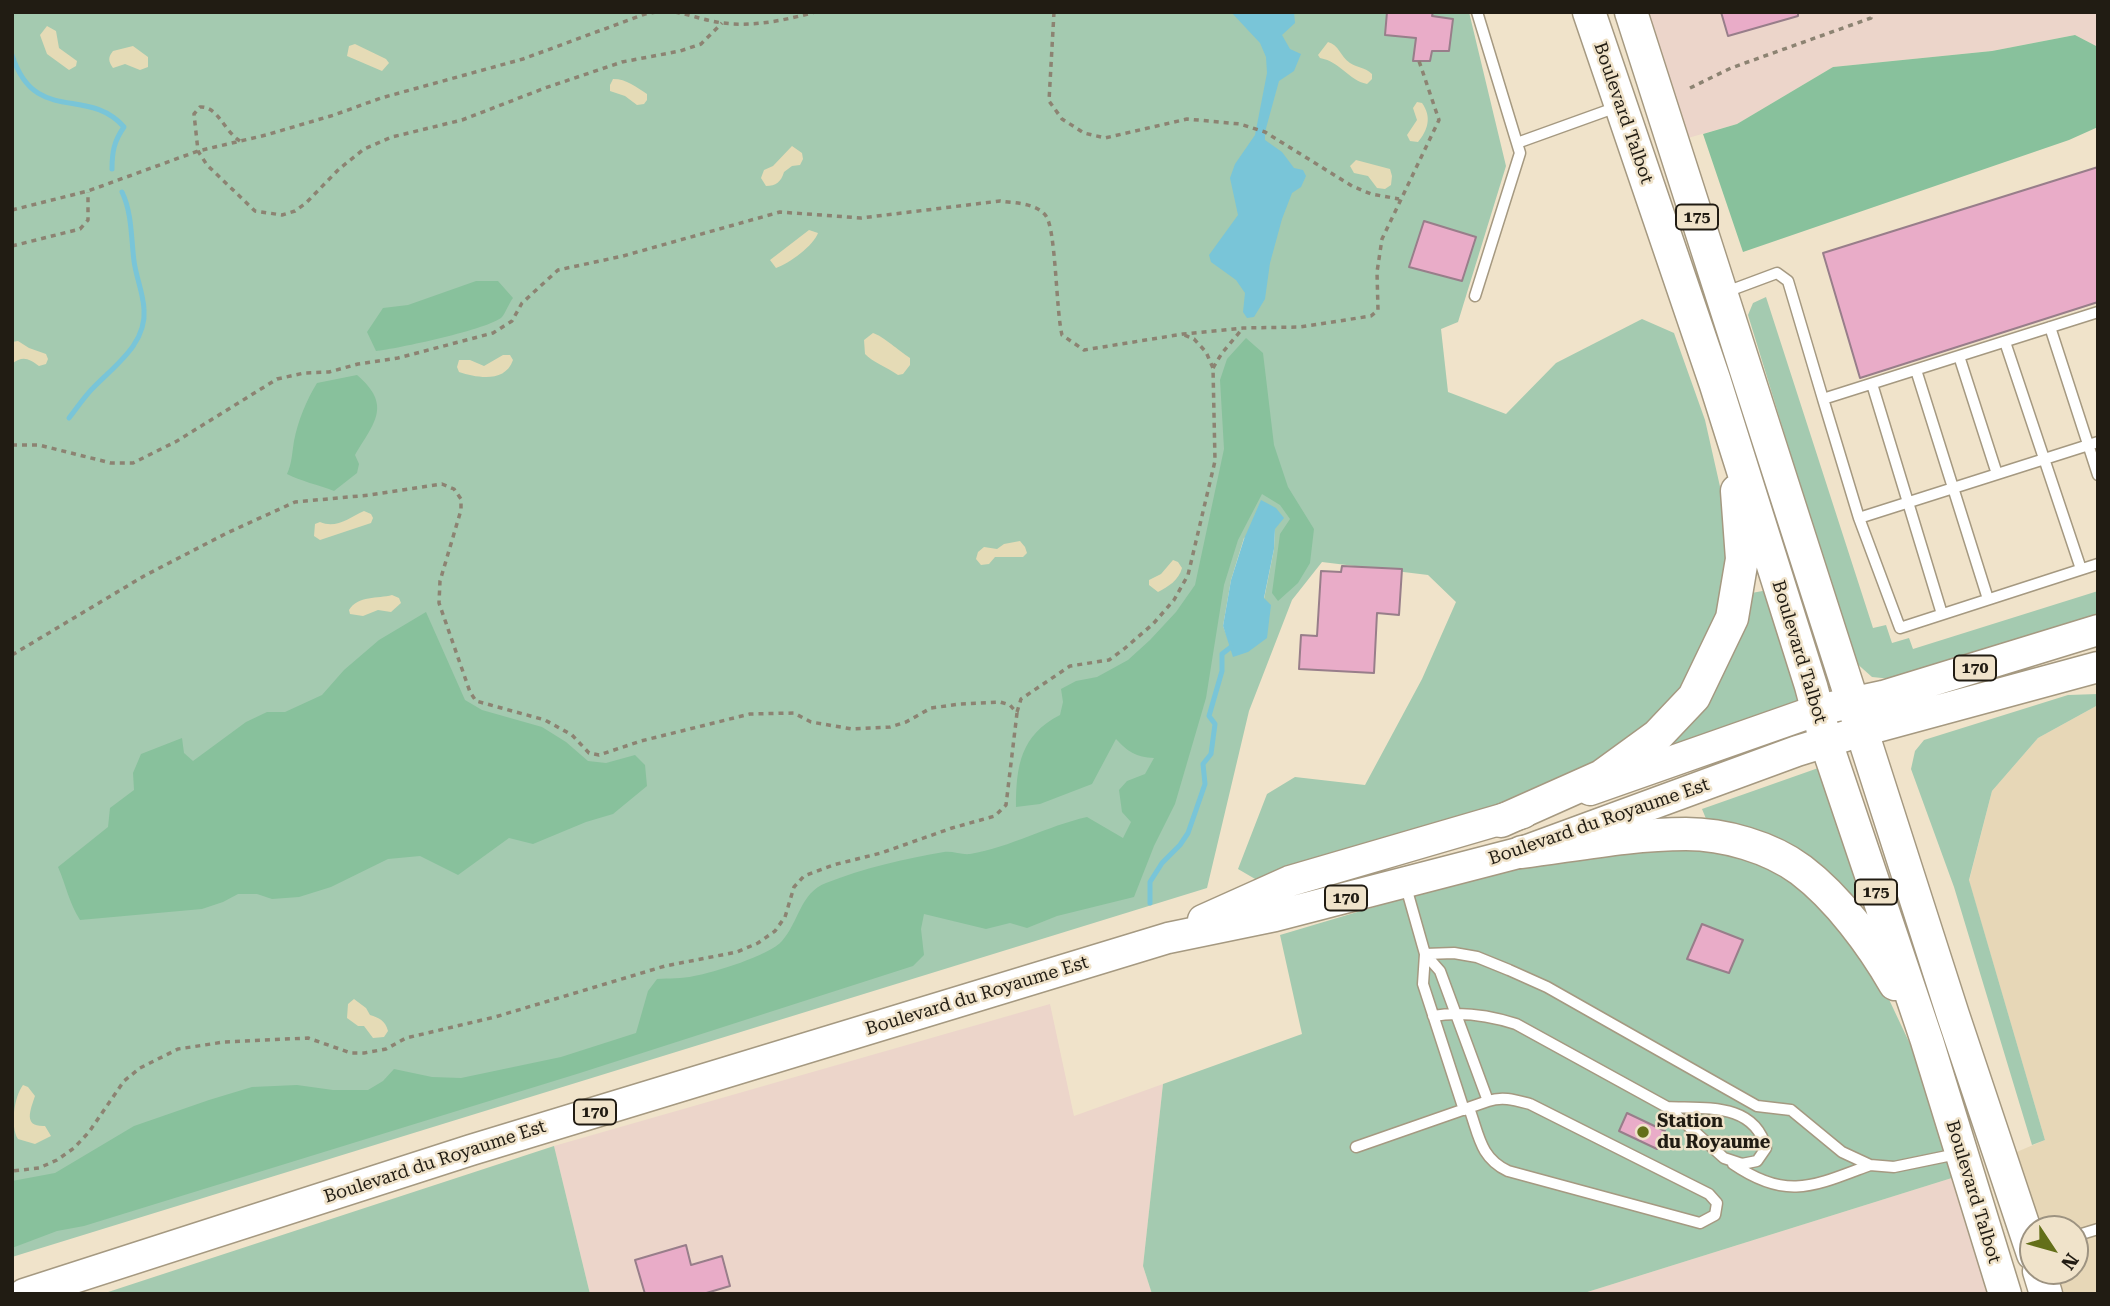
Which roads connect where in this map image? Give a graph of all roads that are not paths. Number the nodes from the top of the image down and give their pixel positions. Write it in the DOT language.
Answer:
graph roads {
  1 [pos="1477,12"];
  2 [pos="1589,12"];
  3 [pos="1631,12"];
  4 [pos="1658,94"];
  5 [pos="1621,106"];
  6 [pos="1517,143"];
  7 [pos="1721,294"];
  8 [pos="1475,296"];
  9 [pos="2097,315"];
  10 [pos="2050,327"];
  11 [pos="2005,342"];
  12 [pos="1959,356"];
  13 [pos="1916,370"];
  14 [pos="1872,384"];
  15 [pos="1823,399"];
  16 [pos="1721,404"];
  17 [pos="2093,444"];
  18 [pos="2044,459"];
  19 [pos="1997,474"];
  20 [pos="2098,475"];
  21 [pos="1953,488"];
  22 [pos="1908,502"];
  23 [pos="1859,518"];
  24 [pos="2098,564"];
  25 [pos="2081,569"];
  26 [pos="1988,599"];
  27 [pos="1942,614"];
  28 [pos="2098,629"];
  29 [pos="2098,667"];
  30 [pos="1818,710"];
  31 [pos="1857,716"];
  32 [pos="1826,742"];
  33 [pos="1501,821"];
  34 [pos="1522,852"];
  35 [pos="1405,883"];
  36 [pos="1168,938"];
  37 [pos="1425,954"];
  38 [pos="1457,1012"];
  39 [pos="1433,1016"];
  40 [pos="1927,1041"];
  41 [pos="1488,1101"];
  42 [pos="1667,1107"];
  43 [pos="1467,1109"];
  44 [pos="1356,1147"];
  45 [pos="1961,1153"];
  46 [pos="1724,1158"];
  47 [pos="1870,1165"];
  48 [pos="2020,1215"];
  49 [pos="24,1294"];
  50 [pos="2005,1294"];
  1 -- 6 [label="lane"];
  2 -- 5 [label="highway, Boulevard Talbot / 175"];
  3 -- 4 [label="highway, Boulevard Talbot / 175"];
  4 -- 5 [label="highway"];
  4 -- 7 [label="highway, Boulevard Talbot / 175"];
  5 -- 6 [label="lane"];
  5 -- 16 [label="highway, Boulevard Talbot / 175"];
  6 -- 8 [label="lane"];
  7 -- 15 [label="lane"];
  7 -- 31 [label="highway, Boulevard Talbot / 175"];
  9 -- 10 [label="lane"];
  10 -- 11 [label="lane"];
  10 -- 17 [label="lane"];
  11 -- 12 [label="lane"];
  11 -- 18 [label="lane"];
  12 -- 13 [label="lane"];
  12 -- 19 [label="lane"];
  13 -- 14 [label="lane"];
  13 -- 21 [label="lane"];
  14 -- 15 [label="lane"];
  14 -- 22 [label="lane"];
  15 -- 23 [label="lane"];
  16 -- 30 [label="highway, Boulevard Talbot / 175"];
  16 -- 33 [label="highway"];
  17 -- 18 [label="lane"];
  17 -- 20 [label="lane"];
  18 -- 19 [label="lane"];
  18 -- 25 [label="lane"];
  19 -- 21 [label="lane"];
  21 -- 22 [label="lane"];
  21 -- 26 [label="lane"];
  22 -- 23 [label="lane"];
  22 -- 27 [label="lane"];
  23 -- 27 [label="lane"];
  24 -- 25 [label="lane"];
  25 -- 26 [label="lane"];
  26 -- 27 [label="lane"];
  28 -- 31 [label="main road, 170"];
  29 -- 31 [label="main road, 170"];
  30 -- 31 [label="main road, 170"];
  30 -- 32 [label="highway, Boulevard Talbot / 175"];
  30 -- 33 [label="main road, Boulevard du Royaume Est / 170"];
  31 -- 32 [label="main road, Boulevard du Royaume Est / 170"];
  31 -- 48 [label="highway, Boulevard Talbot / 175"];
  32 -- 34 [label="main road, Boulevard du Royaume Est / 170"];
  32 -- 40 [label="highway, Boulevard Talbot / 175"];
  33 -- 36 [label="main road, Boulevard du Royaume Est / 170"];
  34 -- 35 [label="main road, Boulevard du Royaume Est / 170"];
  34 -- 40 [label="highway"];
  35 -- 36 [label="main road, Boulevard du Royaume Est / 170"];
  35 -- 37 [label="lane"];
  36 -- 49 [label="main road, Boulevard du Royaume Est / 170"];
  37 -- 38 [label="lane"];
  37 -- 39 [label="lane"];
  37 -- 47 [label="lane"];
  38 -- 39 [label="lane"];
  38 -- 41 [label="lane"];
  38 -- 42 [label="lane"];
  39 -- 43 [label="lane"];
  40 -- 45 [label="highway, Boulevard Talbot / 175"];
  41 -- 43 [label="lane"];
  41 -- 43 [label="lane"];
  42 -- 46 [label="lane"];
  42 -- 46 [label="lane"];
  43 -- 44 [label="lane"];
  45 -- 47 [label="lane"];
  45 -- 50 [label="highway, Boulevard Talbot / 175"];
  46 -- 47 [label="lane"];
}
